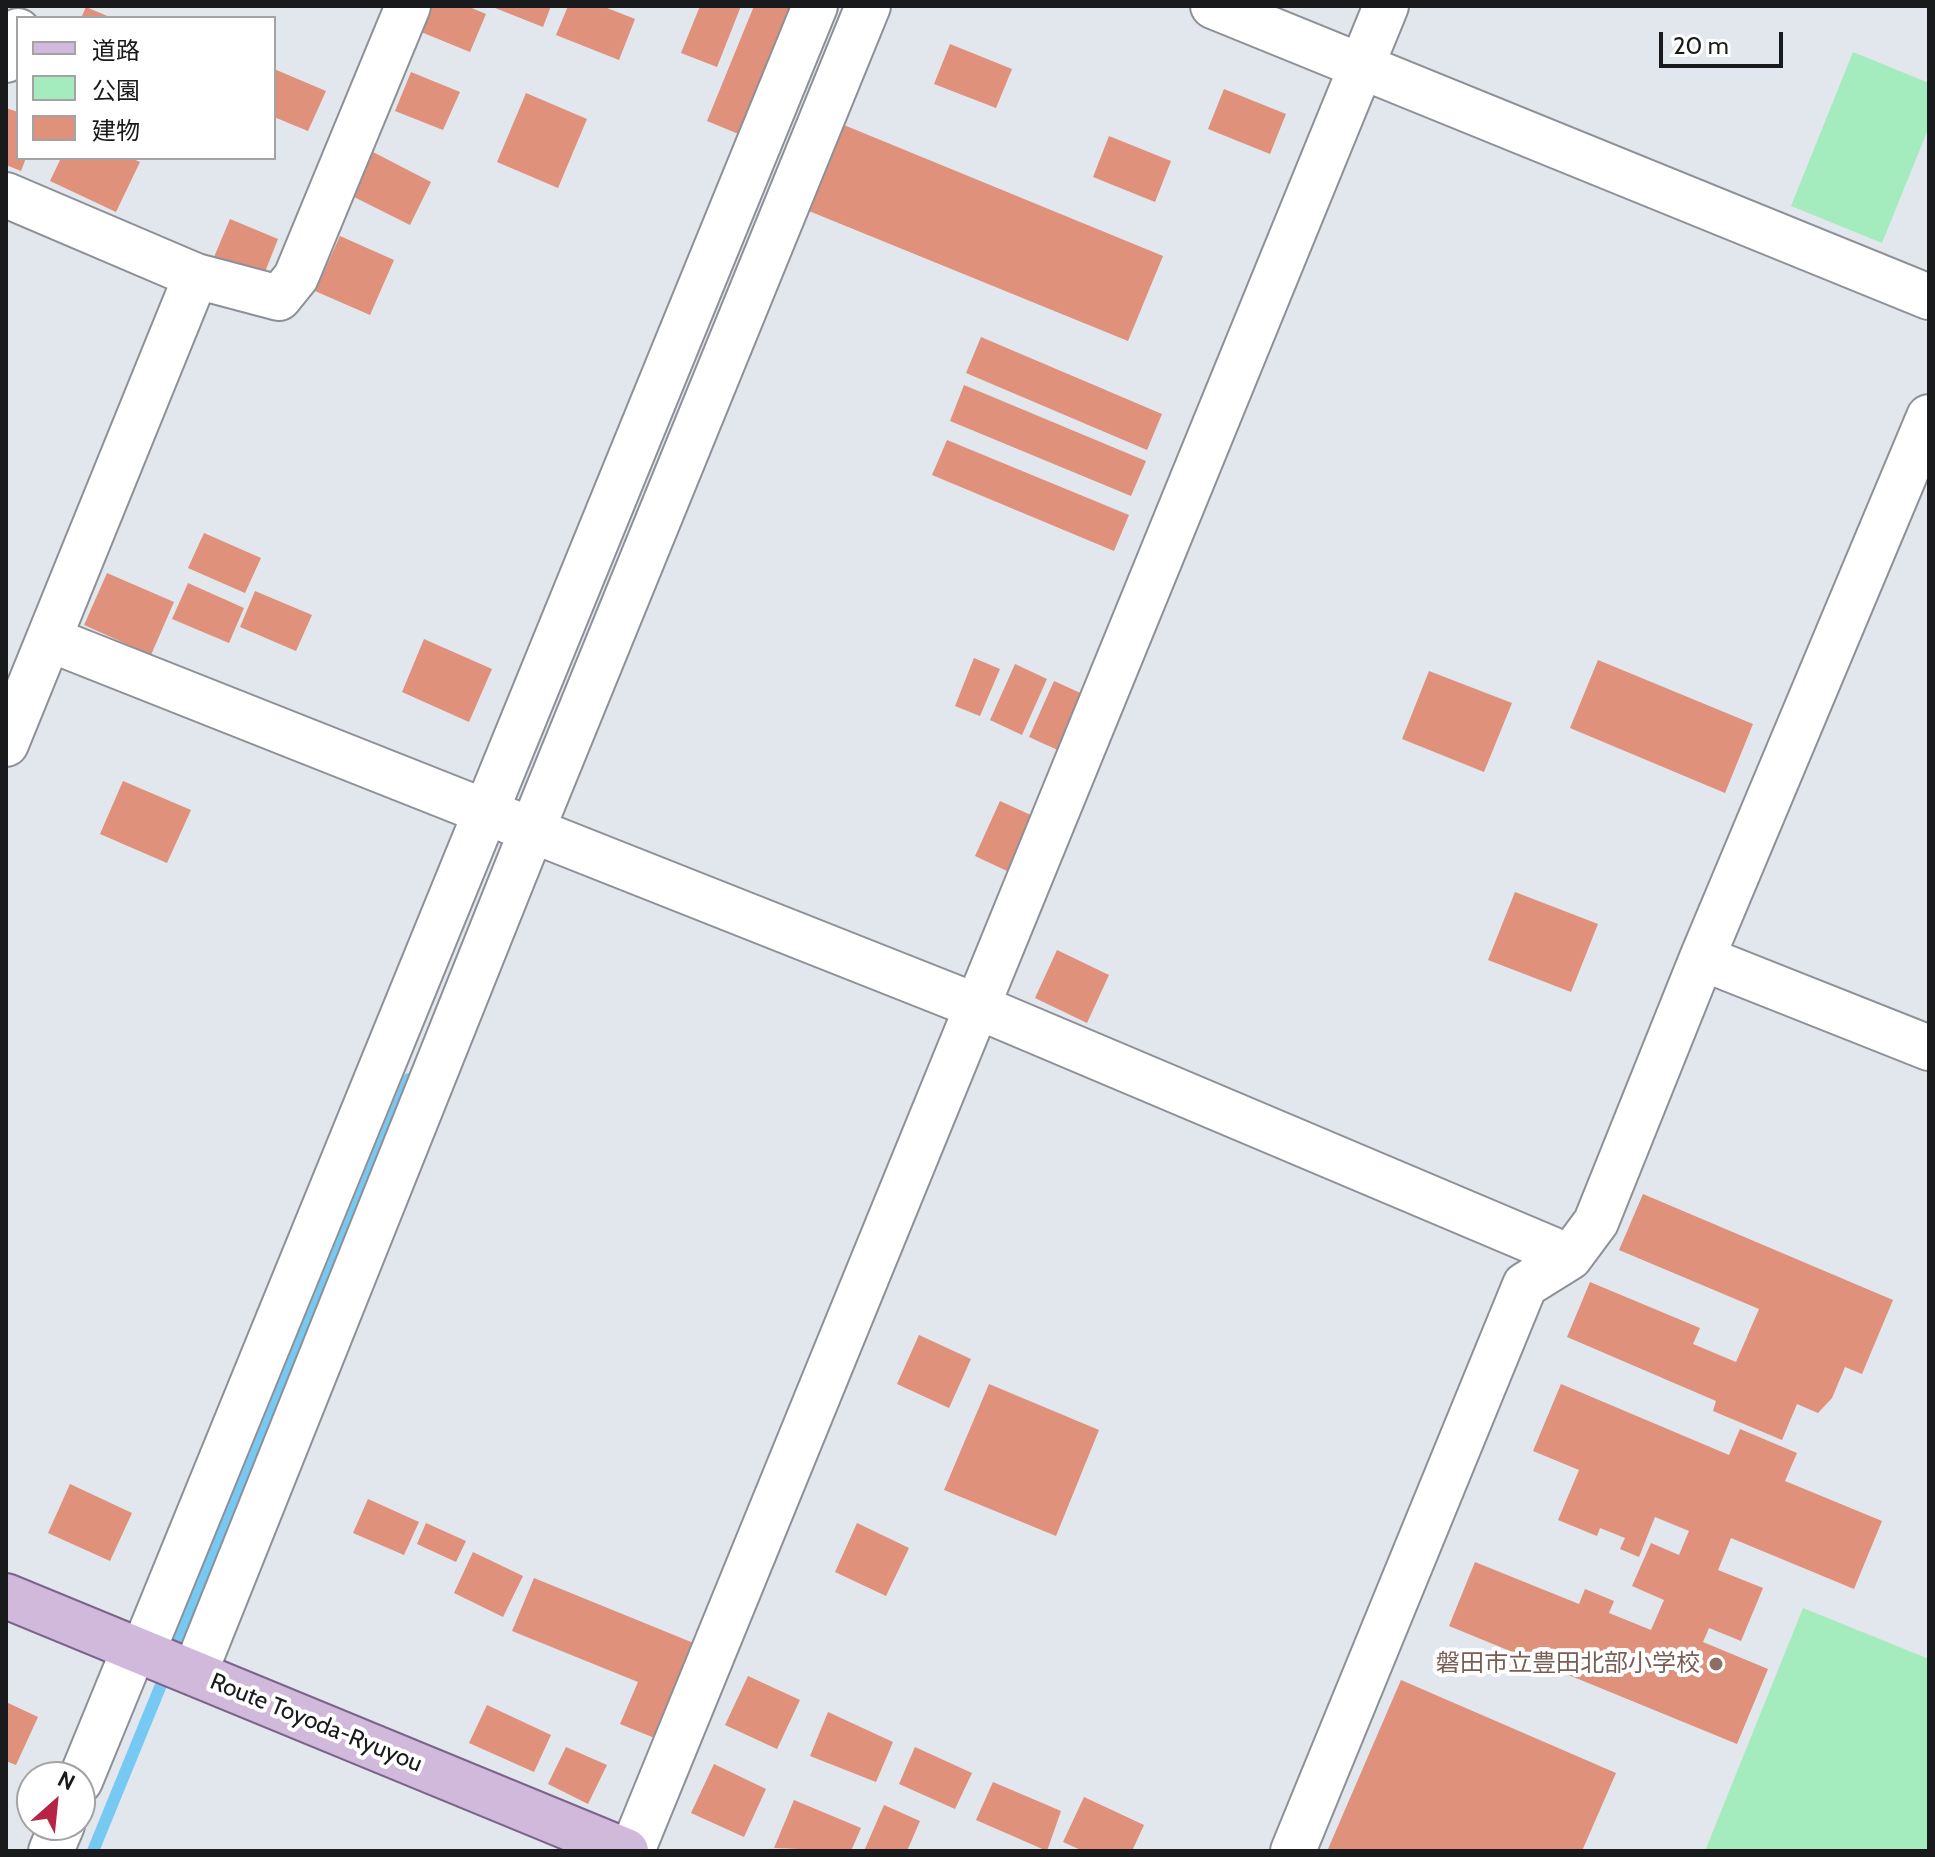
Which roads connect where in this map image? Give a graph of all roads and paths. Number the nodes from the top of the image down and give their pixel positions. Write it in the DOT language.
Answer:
graph roads {
  1 [pos="408,6"];
  2 [pos="815,6"];
  3 [pos="868,6"];
  4 [pos="1213,6"];
  5 [pos="1386,6"];
  6 [pos="16,36"];
  7 [pos="6,60"];
  8 [pos="1363,65"];
  9 [pos="6,195"];
  10 [pos="196,276"];
  11 [pos="1929,297"];
  12 [pos="1929,417"];
  13 [pos="49,639"];
  14 [pos="6,744"];
  15 [pos="488,813"];
  16 [pos="532,830"];
  17 [pos="1702,958"];
  18 [pos="976,1006"];
  19 [pos="1929,1048"];
  20 [pos="1570,1257"];
  21 [pos="6,1596"];
  22 [pos="161,1658"];
  23 [pos="93,1761"];
  24 [pos="629,1851"];
  25 [pos="1293,1851"];
  1 -- 10 [label="street"];
  2 -- 15 [label="street"];
  3 -- 16 [label="street"];
  4 -- 8 [label="street"];
  5 -- 8 [label="street"];
  6 -- 7 [label="street"];
  8 -- 11 [label="street"];
  8 -- 18 [label="street"];
  9 -- 10 [label="street"];
  10 -- 13 [label="street"];
  12 -- 17 [label="street"];
  13 -- 14 [label="street"];
  13 -- 15 [label="street"];
  15 -- 16 [label="street"];
  15 -- 22 [label="street"];
  16 -- 18 [label="street"];
  16 -- 22 [label="street"];
  17 -- 19 [label="street"];
  17 -- 20 [label="street"];
  18 -- 20 [label="street"];
  18 -- 24 [label="street"];
  20 -- 25 [label="street"];
  21 -- 22 [label="main road, Route Toyoda-Ryuyou"];
  22 -- 23 [label="street"];
  22 -- 24 [label="main road, Route Toyoda-Ryuyou"];
}
